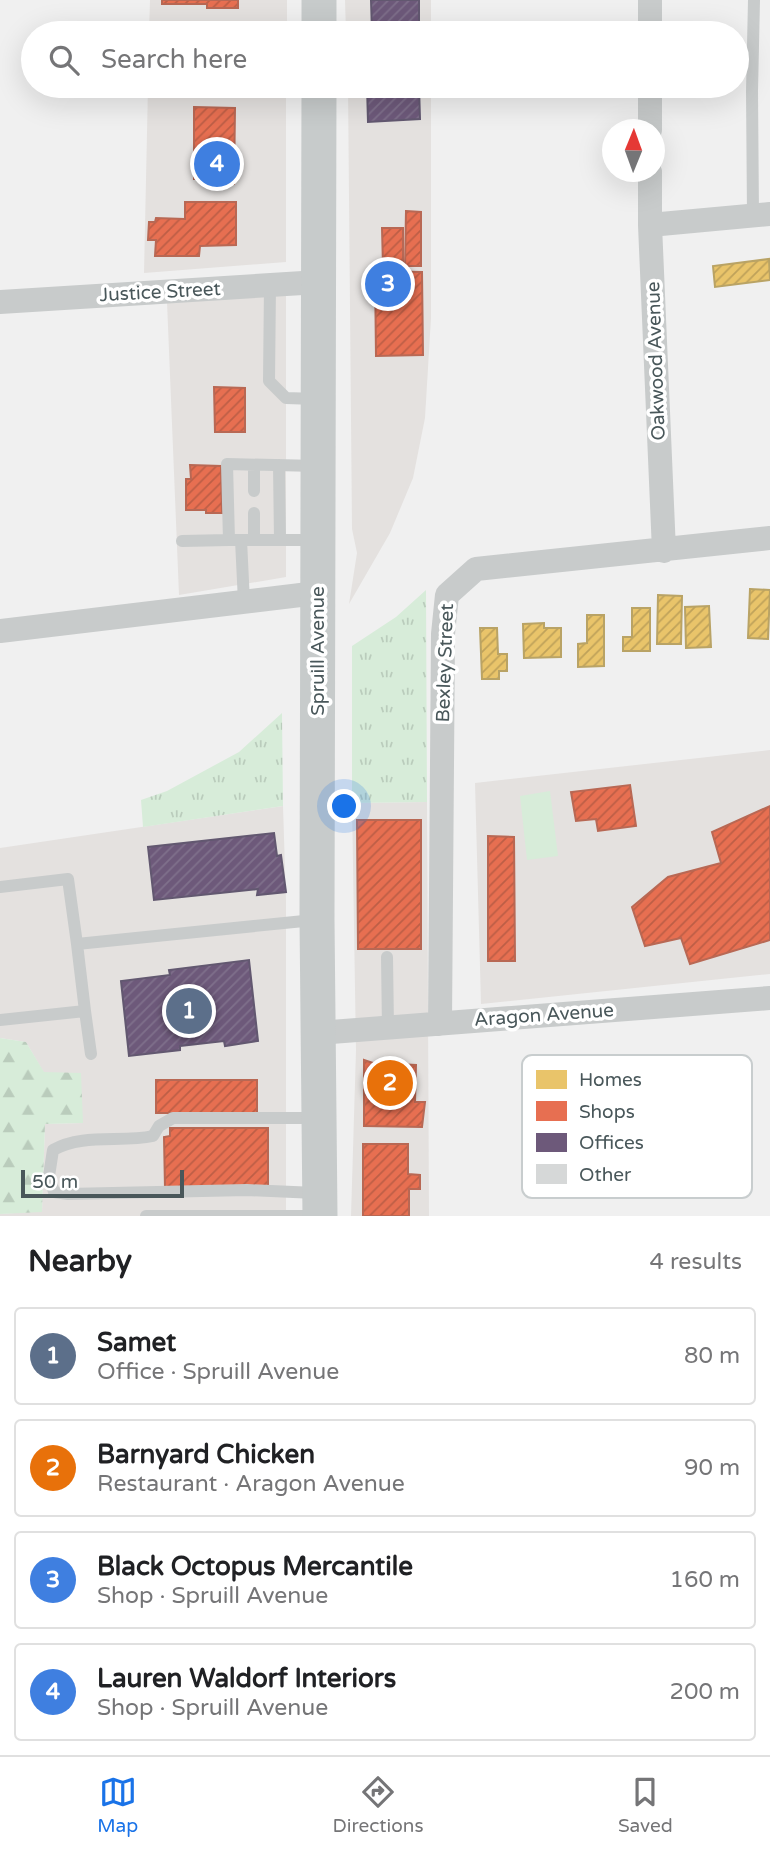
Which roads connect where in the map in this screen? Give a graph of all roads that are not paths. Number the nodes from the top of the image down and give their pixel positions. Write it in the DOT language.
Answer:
graph roads {
  1 [pos="319,0"];
  2 [pos="649,0"];
  3 [pos="754,0"];
  4 [pos="319,21"];
  5 [pos="650,21"];
  6 [pos="319,98"];
  7 [pos="650,98"];
  8 [pos="650,119"];
  9 [pos="650,182"];
  10 [pos="762,215"];
  11 [pos="650,225"];
  12 [pos="319,282"];
  13 [pos="270,285"];
  14 [pos="0,302"];
  15 [pos="318,399"];
  16 [pos="254,465"];
  17 [pos="279,465"];
  18 [pos="318,466"];
  19 [pos="254,491"];
  20 [pos="254,513"];
  21 [pos="770,538"];
  22 [pos="241,540"];
  23 [pos="280,540"];
  24 [pos="318,540"];
  25 [pos="182,541"];
  26 [pos="664,551"];
  27 [pos="317,593"];
  28 [pos="244,602"];
  29 [pos="0,631"];
  30 [pos="0,887"];
  31 [pos="317,919"];
  32 [pos="77,944"];
  33 [pos="387,957"];
  34 [pos="770,998"];
  35 [pos="85,1011"];
  36 [pos="0,1020"];
  37 [pos="440,1024"];
  38 [pos="388,1028"];
  39 [pos="318,1033"];
  40 [pos="91,1054"];
  41 [pos="319,1118"];
  42 [pos="320,1208"];
  43 [pos="146,1216"];
  1 -- 4 [label="street"];
  2 -- 5 [label="street"];
  3 -- 10 [label="lane"];
  6 -- 12 [label="street, Spruill Avenue"];
  7 -- 8 [label="street"];
  9 -- 11 [label="street, Oakwood Avenue"];
  10 -- 11 [label="street"];
  11 -- 26 [label="street, Oakwood Avenue"];
  12 -- 13 [label="street, Justice Street"];
  12 -- 15 [label="street, Spruill Avenue"];
  13 -- 14 [label="street, Justice Street"];
  13 -- 15 [label="lane"];
  15 -- 18 [label="street, Spruill Avenue"];
  16 -- 17 [label="lane"];
  16 -- 19 [label="lane"];
  16 -- 22 [label="lane"];
  17 -- 18 [label="lane"];
  17 -- 23 [label="lane"];
  18 -- 24 [label="street, Spruill Avenue"];
  20 -- 22 [label="lane"];
  21 -- 26 [label="street, Bexley Street"];
  22 -- 23 [label="lane"];
  22 -- 25 [label="lane"];
  22 -- 28 [label="lane"];
  23 -- 24 [label="lane"];
  24 -- 27 [label="street, Spruill Avenue"];
  26 -- 37 [label="street, Bexley Street"];
  27 -- 28 [label="street"];
  27 -- 31 [label="street, Spruill Avenue"];
  28 -- 29 [label="street"];
  30 -- 32 [label="lane"];
  31 -- 32 [label="lane"];
  31 -- 39 [label="street, Spruill Avenue"];
  32 -- 35 [label="lane"];
  33 -- 38 [label="lane"];
  34 -- 37 [label="street, Aragon Avenue"];
  35 -- 36 [label="lane"];
  35 -- 40 [label="lane"];
  37 -- 38 [label="street, Aragon Avenue"];
  38 -- 39 [label="street, Aragon Avenue"];
  39 -- 41 [label="street, Spruill Avenue"];
  41 -- 42 [label="street, Spruill Avenue"];
  41 -- 42 [label="lane"];
  42 -- 43 [label="lane"];
}
